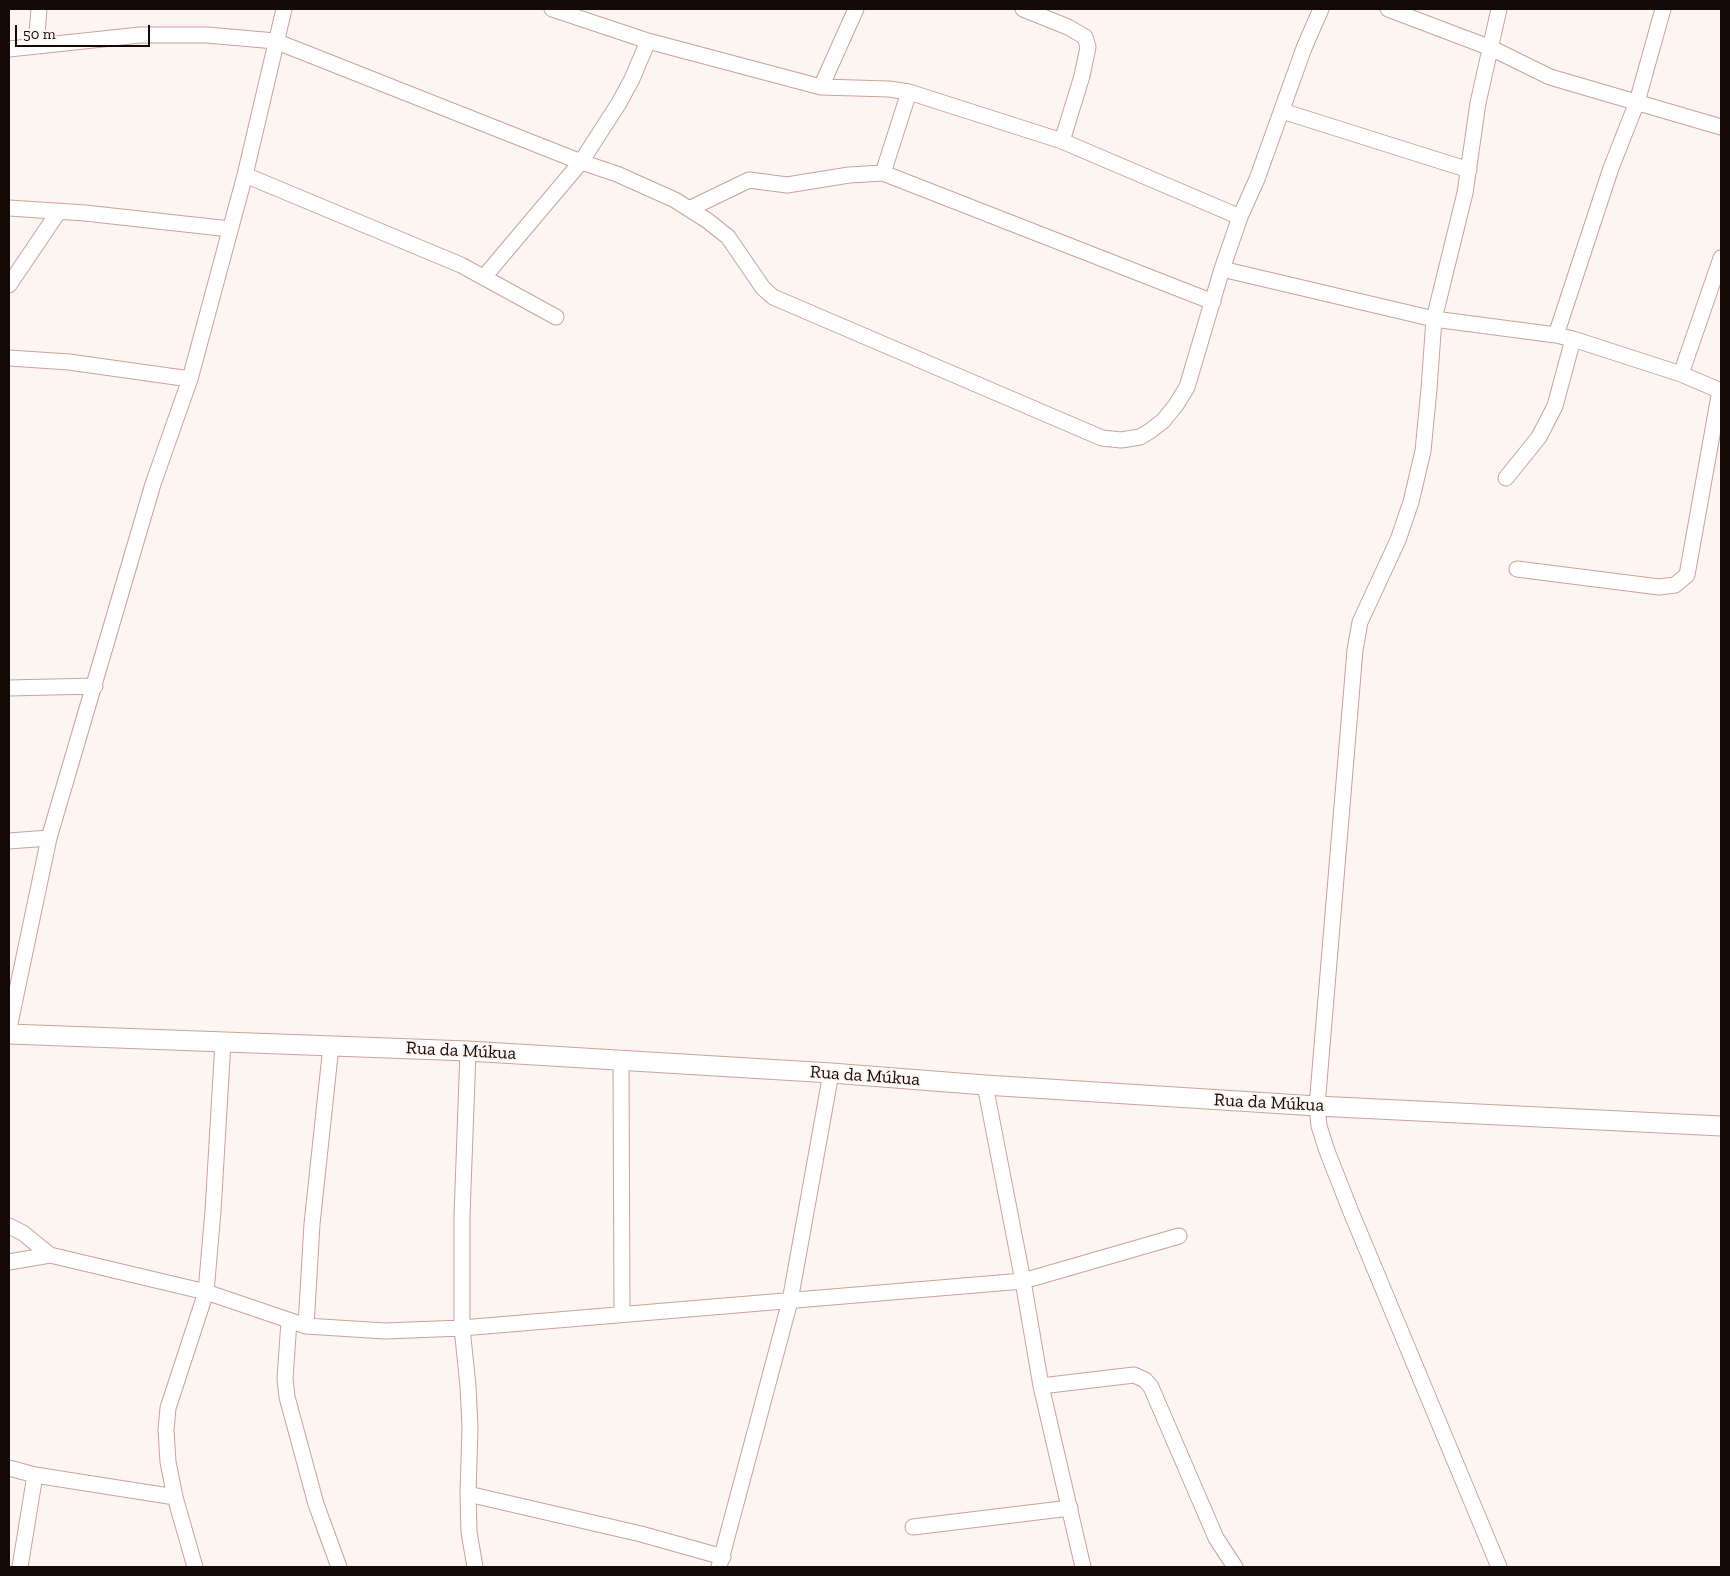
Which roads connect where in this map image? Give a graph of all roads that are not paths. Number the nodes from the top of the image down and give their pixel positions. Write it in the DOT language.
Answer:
graph roads {
  1 [pos="39,9"];
  2 [pos="284,9"];
  3 [pos="552,9"];
  4 [pos="856,9"];
  5 [pos="1023,9"];
  6 [pos="1321,9"];
  7 [pos="1388,9"];
  8 [pos="1499,9"];
  9 [pos="1663,9"];
  10 [pos="275,41"];
  11 [pos="648,41"];
  12 [pos="36,46"];
  13 [pos="1491,48"];
  14 [pos="9,49"];
  15 [pos="821,87"];
  16 [pos="909,92"];
  17 [pos="1637,102"];
  18 [pos="1282,111"];
  19 [pos="1721,127"];
  20 [pos="1062,141"];
  21 [pos="581,162"];
  22 [pos="1469,170"];
  23 [pos="883,173"];
  24 [pos="245,175"];
  25 [pos="9,208"];
  26 [pos="689,209"];
  27 [pos="59,212"];
  28 [pos="1240,217"];
  29 [pos="230,229"];
  30 [pos="1721,258"];
  31 [pos="9,262"];
  32 [pos="1222,269"];
  33 [pos="484,276"];
  34 [pos="11,282"];
  35 [pos="1213,302"];
  36 [pos="556,317"];
  37 [pos="1434,318"];
  38 [pos="1556,335"];
  39 [pos="1573,339"];
  40 [pos="9,358"];
  41 [pos="1681,374"];
  42 [pos="190,379"];
  43 [pos="1721,390"];
  44 [pos="1506,478"];
  45 [pos="1517,569"];
  46 [pos="95,686"];
  47 [pos="9,688"];
  48 [pos="50,838"];
  49 [pos="9,841"];
  50 [pos="9,1028"];
  51 [pos="9,1034"];
  52 [pos="223,1042"];
  53 [pos="331,1046"];
  54 [pos="468,1051"];
  55 [pos="621,1060"];
  56 [pos="831,1073"];
  57 [pos="985,1085"];
  58 [pos="1317,1106"];
  59 [pos="1721,1126"];
  60 [pos="9,1226"];
  61 [pos="1179,1236"];
  62 [pos="50,1255"];
  63 [pos="9,1262"];
  64 [pos="1023,1281"];
  65 [pos="206,1292"];
  66 [pos="790,1301"];
  67 [pos="622,1314"];
  68 [pos="290,1320"];
  69 [pos="306,1326"];
  70 [pos="462,1328"];
  71 [pos="1041,1386"];
  72 [pos="9,1468"];
  73 [pos="34,1475"];
  74 [pos="468,1494"];
  75 [pos="175,1497"];
  76 [pos="1070,1508"];
  77 [pos="913,1527"];
  78 [pos="721,1562"];
  79 [pos="20,1567"];
  80 [pos="194,1567"];
  81 [pos="339,1567"];
  82 [pos="475,1567"];
  83 [pos="1083,1567"];
  84 [pos="1235,1567"];
  85 [pos="1499,1567"];
  1 -- 12 [label="street"];
  2 -- 10 [label="street"];
  3 -- 11 [label="street"];
  4 -- 15 [label="street"];
  5 -- 20 [label="street"];
  6 -- 18 [label="street"];
  7 -- 13 [label="street"];
  8 -- 13 [label="street"];
  9 -- 17 [label="street"];
  10 -- 12 [label="street"];
  10 -- 21 [label="street"];
  10 -- 24 [label="street"];
  11 -- 15 [label="street"];
  11 -- 21 [label="street"];
  12 -- 14 [label="street"];
  13 -- 17 [label="street"];
  13 -- 22 [label="street"];
  15 -- 16 [label="street"];
  16 -- 20 [label="street"];
  16 -- 23 [label="street"];
  17 -- 19 [label="street"];
  17 -- 38 [label="street"];
  18 -- 22 [label="street"];
  18 -- 28 [label="street"];
  20 -- 28 [label="street"];
  21 -- 26 [label="street"];
  21 -- 33 [label="street"];
  22 -- 37 [label="street"];
  23 -- 26 [label="street"];
  23 -- 35 [label="street"];
  24 -- 29 [label="street"];
  24 -- 33 [label="street"];
  25 -- 27 [label="street"];
  26 -- 35 [label="street"];
  27 -- 29 [label="street"];
  27 -- 34 [label="street"];
  28 -- 32 [label="street"];
  29 -- 42 [label="street"];
  30 -- 41 [label="street"];
  31 -- 34 [label="street"];
  32 -- 35 [label="street"];
  32 -- 37 [label="street"];
  33 -- 36 [label="street"];
  37 -- 38 [label="street"];
  37 -- 58 [label="street"];
  38 -- 39 [label="street"];
  39 -- 41 [label="street"];
  39 -- 44 [label="street"];
  40 -- 42 [label="street"];
  41 -- 43 [label="street"];
  42 -- 46 [label="street"];
  43 -- 45 [label="street"];
  46 -- 47 [label="street"];
  46 -- 48 [label="street"];
  48 -- 49 [label="street"];
  48 -- 50 [label="street"];
  51 -- 52 [label="street, Rua da Múkua"];
  52 -- 53 [label="street, Rua da Múkua"];
  52 -- 65 [label="street"];
  53 -- 54 [label="street, Rua da Múkua"];
  53 -- 69 [label="street"];
  54 -- 55 [label="street, Rua da Múkua"];
  54 -- 70 [label="street"];
  55 -- 56 [label="street, Rua da Múkua"];
  55 -- 67 [label="street"];
  56 -- 57 [label="street, Rua da Múkua"];
  56 -- 66 [label="street"];
  57 -- 58 [label="street, Rua da Múkua"];
  57 -- 64 [label="street"];
  58 -- 59 [label="street, Rua da Múkua"];
  58 -- 85 [label="street"];
  60 -- 62 [label="street"];
  61 -- 64 [label="street"];
  62 -- 63 [label="street"];
  62 -- 65 [label="street"];
  64 -- 66 [label="street"];
  64 -- 71 [label="street"];
  65 -- 68 [label="street"];
  65 -- 75 [label="street"];
  66 -- 67 [label="street"];
  66 -- 78 [label="street"];
  67 -- 70 [label="street"];
  68 -- 69 [label="street"];
  68 -- 81 [label="street"];
  69 -- 70 [label="street"];
  70 -- 74 [label="street"];
  71 -- 76 [label="street"];
  71 -- 84 [label="street"];
  72 -- 73 [label="street"];
  73 -- 75 [label="street"];
  73 -- 79 [label="street"];
  74 -- 78 [label="street"];
  74 -- 82 [label="street"];
  75 -- 80 [label="street"];
  76 -- 77 [label="street"];
  76 -- 83 [label="street"];
}
